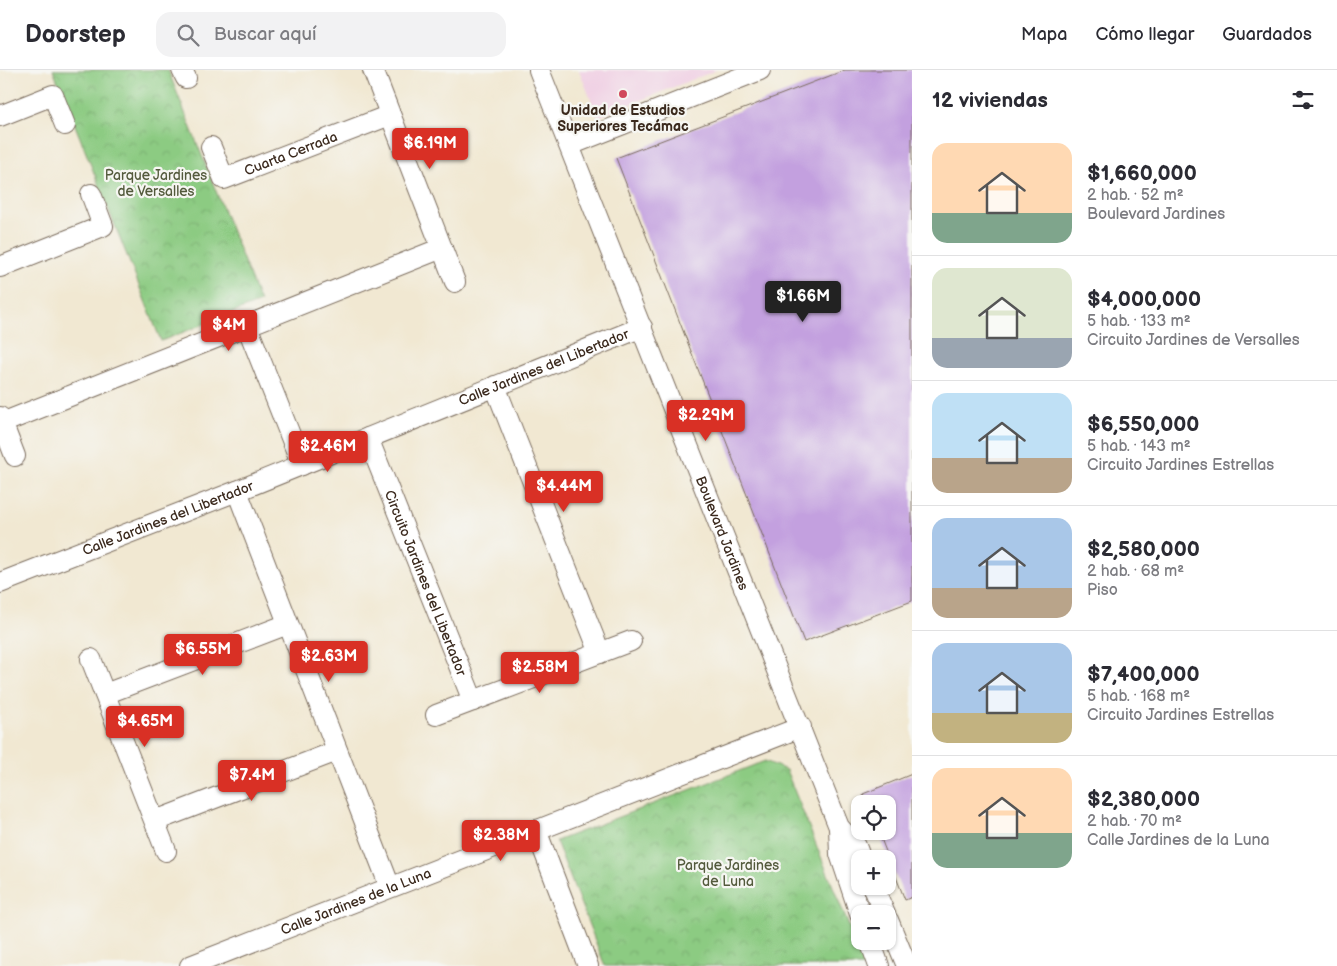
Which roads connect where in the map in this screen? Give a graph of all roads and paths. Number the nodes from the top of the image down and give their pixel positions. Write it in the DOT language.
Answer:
graph roads {
  1 [pos="373,70"];
  2 [pos="539,70"];
  3 [pos="760,70"];
  4 [pos="390,115"];
  5 [pos="0,116"];
  6 [pos="65,125"];
  7 [pos="570,146"];
  8 [pos="211,147"];
  9 [pos="91,194"];
  10 [pos="442,248"];
  11 [pos="0,267"];
  12 [pos="455,282"];
  13 [pos="247,326"];
  14 [pos="642,327"];
  15 [pos="495,386"];
  16 [pos="1,420"];
  17 [pos="368,438"];
  18 [pos="15,456"];
  19 [pos="302,465"];
  20 [pos="237,491"];
  21 [pos="0,583"];
  22 [pos="288,624"];
  23 [pos="631,641"];
  24 [pos="600,652"];
  25 [pos="91,658"];
  26 [pos="105,694"];
  27 [pos="473,701"];
  28 [pos="436,715"];
  29 [pos="801,727"];
  30 [pos="337,751"];
  31 [pos="155,821"];
  32 [pos="840,827"];
  33 [pos="536,830"];
  34 [pos="858,850"];
  35 [pos="166,851"];
  36 [pos="390,887"];
  37 [pos="857,905"];
  38 [pos="896,939"];
  39 [pos="873,950"];
  40 [pos="582,964"];
  41 [pos="190,966"];
  42 [pos="879,966"];
  43 [pos="907,966"];
  1 -- 4 [label="street"];
  2 -- 7 [label="street, Boulevard Jardines"];
  3 -- 7 [label="street"];
  4 -- 8 [label="street, Cuarta Cerrada"];
  4 -- 10 [label="street"];
  5 -- 6 [label="street"];
  7 -- 14 [label="street, Boulevard Jardines"];
  9 -- 11 [label="street"];
  10 -- 12 [label="street"];
  10 -- 13 [label="street"];
  13 -- 16 [label="street"];
  13 -- 19 [label="street"];
  14 -- 15 [label="street, Calle Jardines del Libertador"];
  14 -- 29 [label="street, Boulevard Jardines"];
  15 -- 17 [label="street, Calle Jardines del Libertador"];
  15 -- 24 [label="street"];
  16 -- 18 [label="street"];
  17 -- 19 [label="street, Calle Jardines del Libertador"];
  17 -- 27 [label="street, Circuito Jardines del Libertador"];
  19 -- 20 [label="street, Calle Jardines del Libertador"];
  20 -- 21 [label="street, Calle Jardines del Libertador"];
  20 -- 22 [label="street"];
  22 -- 26 [label="street"];
  22 -- 30 [label="street"];
  23 -- 24 [label="street"];
  24 -- 27 [label="street"];
  25 -- 26 [label="street"];
  26 -- 31 [label="street"];
  27 -- 28 [label="street"];
  29 -- 32 [label="street, Boulevard Jardines"];
  29 -- 33 [label="street, Calle Jardines de la Luna"];
  30 -- 31 [label="street"];
  30 -- 36 [label="street"];
  31 -- 35 [label="street"];
  32 -- 34 [label="street, Boulevard Jardines"];
  32 -- 37 [label="street, Boulevard Jardines"];
  33 -- 36 [label="street, Calle Jardines de la Luna"];
  33 -- 40 [label="street"];
  36 -- 41 [label="street, Calle Jardines de la Luna"];
  38 -- 43 [label="street"];
  39 -- 42 [label="street"];
}
